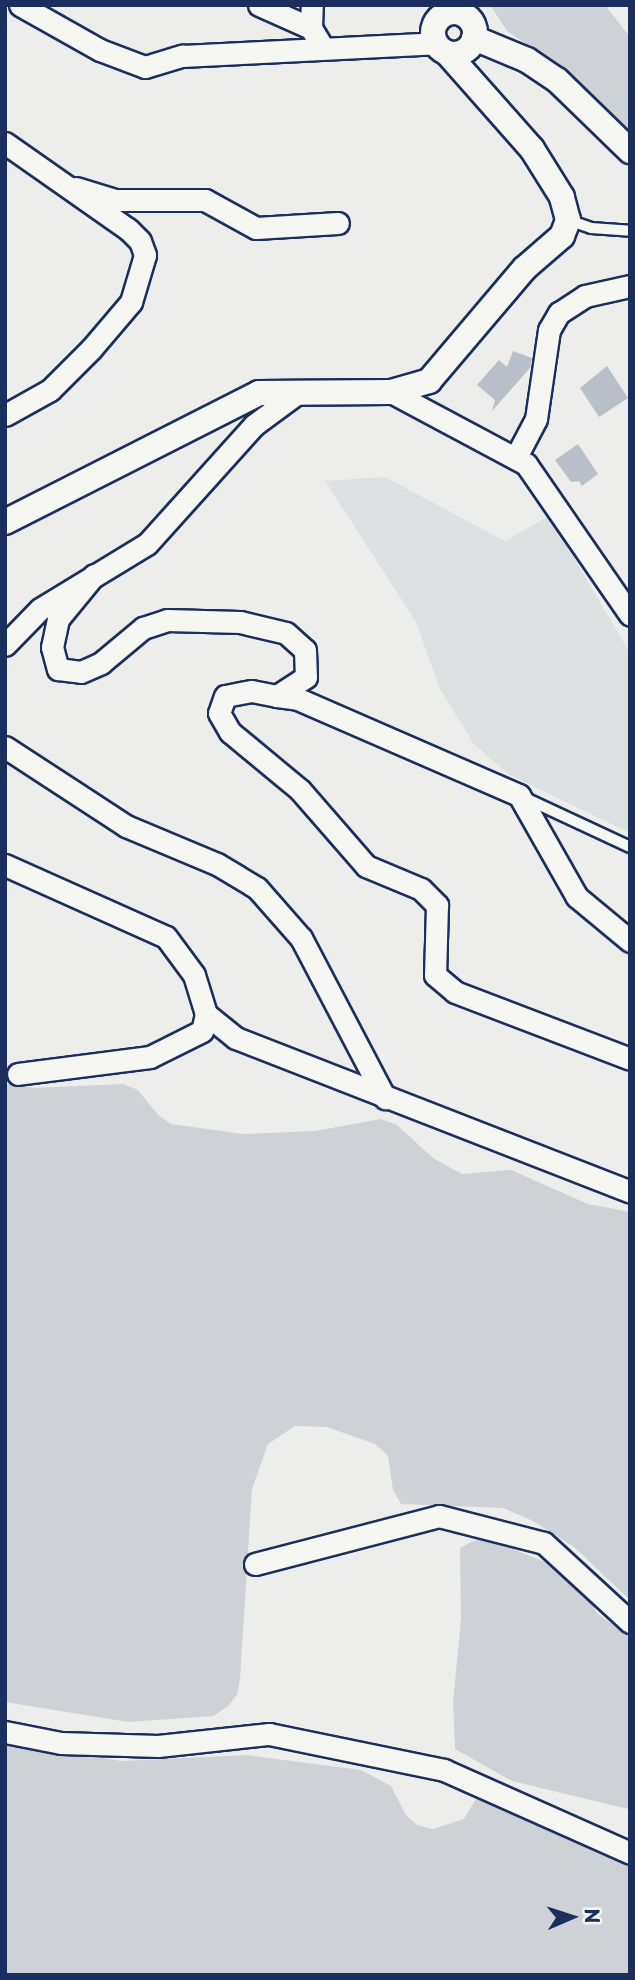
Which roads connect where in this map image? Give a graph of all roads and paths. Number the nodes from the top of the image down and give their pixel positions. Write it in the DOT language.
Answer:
graph roads {
  1 [pos="20,5"];
  2 [pos="259,5"];
  3 [pos="312,5"];
  4 [pos="457,9"];
  5 [pos="311,28"];
  6 [pos="474,38"];
  7 [pos="323,48"];
  8 [pos="441,48"];
  9 [pos="5,143"];
  10 [pos="630,151"];
  11 [pos="67,186"];
  12 [pos="568,220"];
  13 [pos="338,223"];
  14 [pos="630,231"];
  15 [pos="630,286"];
  16 [pos="299,392"];
  17 [pos="391,393"];
  18 [pos="5,415"];
  19 [pos="516,457"];
  20 [pos="5,522"];
  21 [pos="94,575"];
  22 [pos="630,615"];
  23 [pos="5,645"];
  24 [pos="277,696"];
  25 [pos="5,747"];
  26 [pos="519,795"];
  27 [pos="630,847"];
  28 [pos="5,865"];
  29 [pos="630,941"];
  30 [pos="206,1014"];
  31 [pos="630,1059"];
  32 [pos="18,1074"];
  33 [pos="385,1098"];
  34 [pos="630,1192"];
  35 [pos="255,1564"];
  36 [pos="630,1622"];
  37 [pos="5,1732"];
  38 [pos="630,1853"];
  1 -- 7 [label="street"];
  2 -- 5 [label="street"];
  3 -- 5 [label="street"];
  4 -- 6 [label="street"];
  4 -- 8 [label="street"];
  5 -- 7 [label="street"];
  6 -- 8 [label="street"];
  6 -- 10 [label="street"];
  7 -- 8 [label="street"];
  8 -- 12 [label="street"];
  9 -- 11 [label="street"];
  11 -- 13 [label="street"];
  11 -- 18 [label="street"];
  12 -- 14 [label="lane"];
  12 -- 17 [label="street"];
  15 -- 19 [label="street"];
  16 -- 17 [label="street"];
  16 -- 20 [label="street"];
  16 -- 21 [label="street"];
  17 -- 19 [label="street"];
  19 -- 22 [label="street"];
  21 -- 23 [label="street"];
  21 -- 24 [label="street"];
  24 -- 26 [label="street"];
  24 -- 31 [label="street"];
  25 -- 33 [label="street"];
  26 -- 27 [label="lane"];
  26 -- 29 [label="street"];
  28 -- 30 [label="street"];
  30 -- 32 [label="street"];
  30 -- 33 [label="street"];
  33 -- 34 [label="street"];
  35 -- 36 [label="street"];
  37 -- 38 [label="street"];
}
